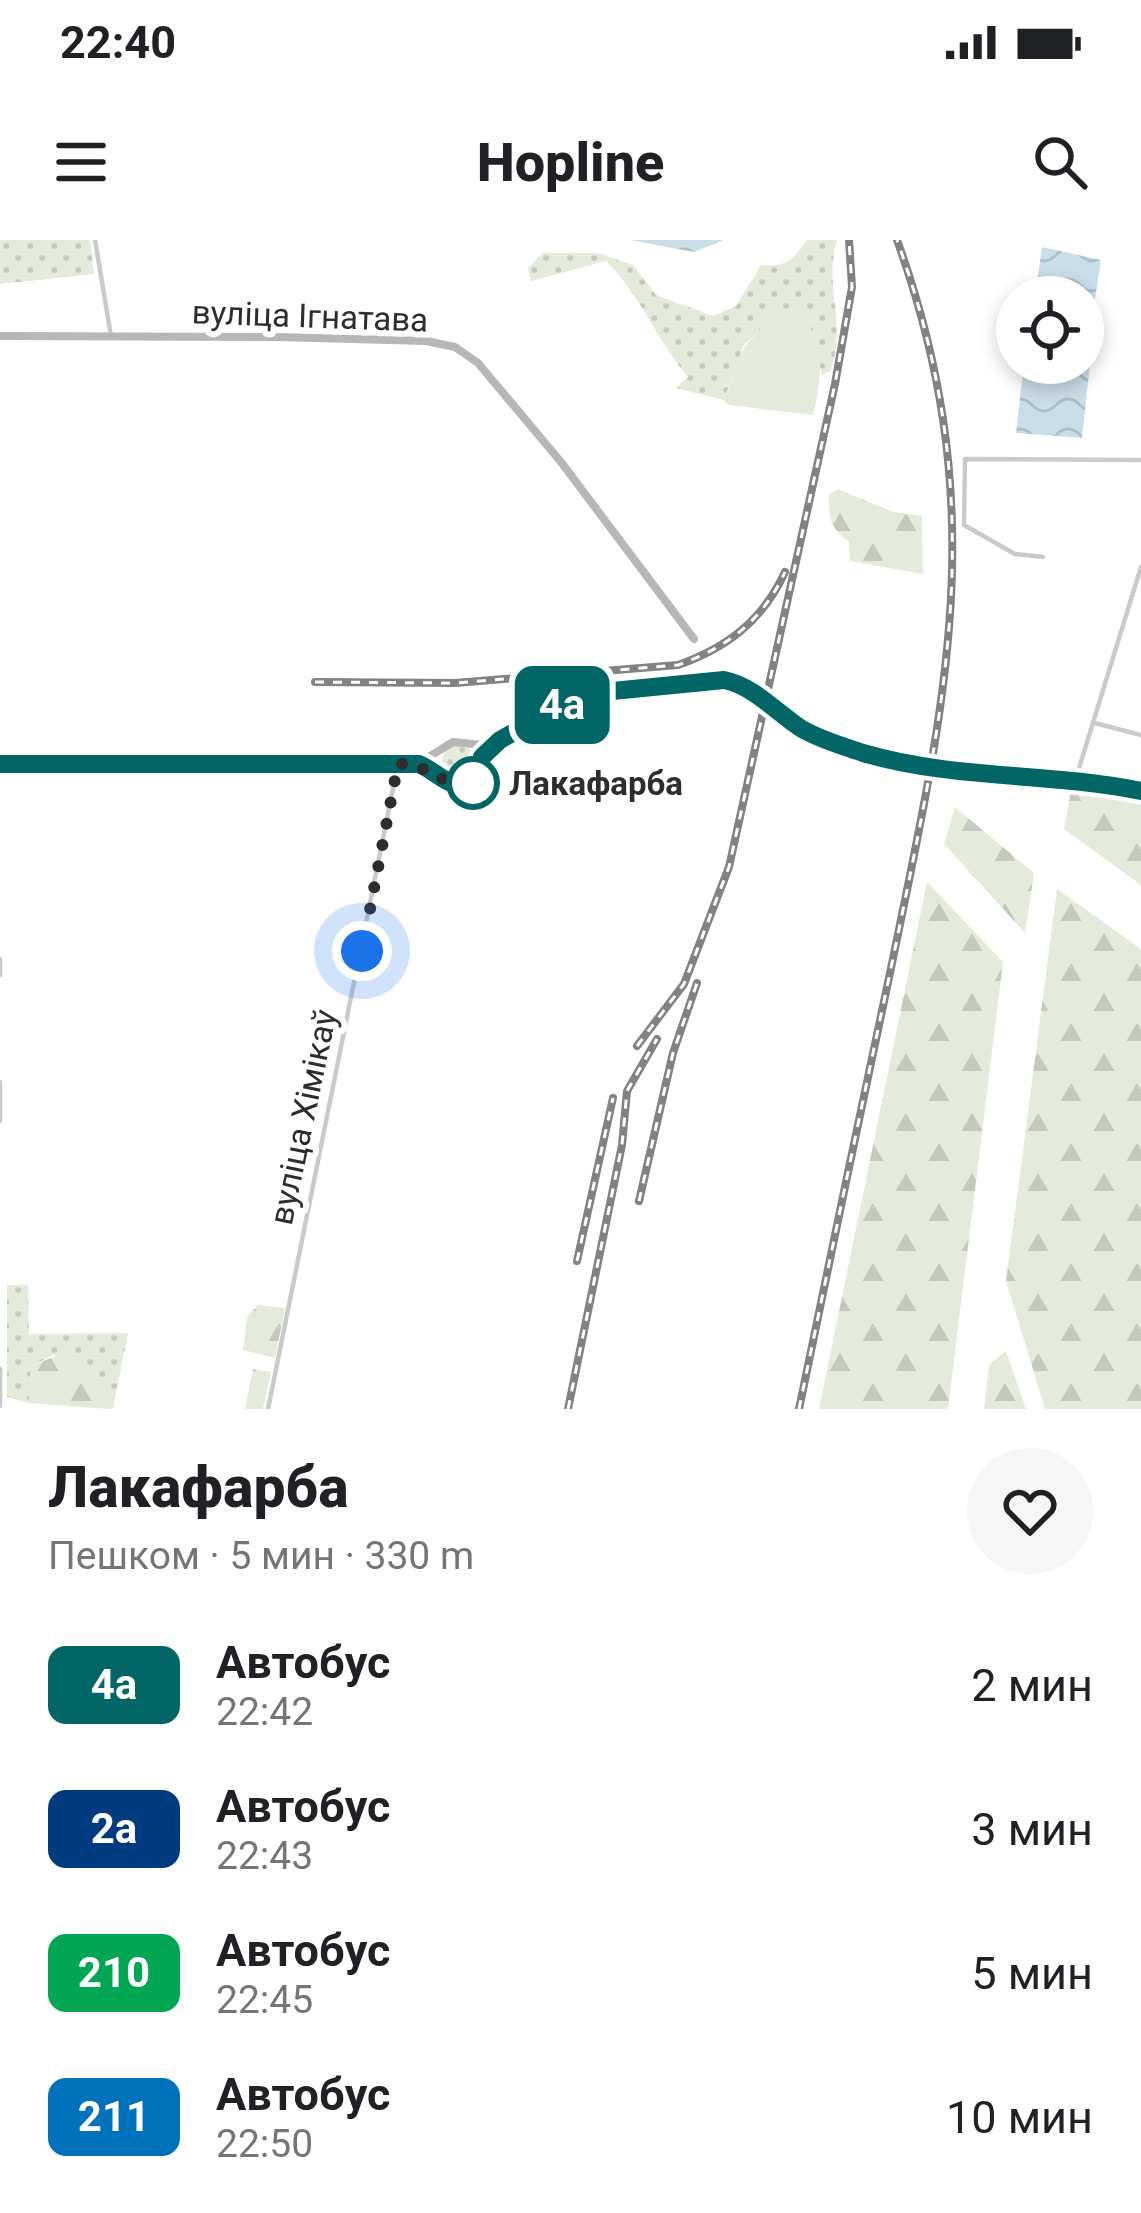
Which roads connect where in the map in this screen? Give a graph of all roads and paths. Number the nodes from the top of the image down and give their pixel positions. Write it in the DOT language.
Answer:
graph roads {
  1 [pos="94,240"];
  2 [pos="0,336"];
  3 [pos="111,336"];
  4 [pos="1141,460"];
  5 [pos="1043,557"];
  6 [pos="1141,567"];
  7 [pos="694,639"];
  8 [pos="1095,723"];
  9 [pos="1141,736"];
  10 [pos="500,740"];
  11 [pos="468,742"];
  12 [pos="441,752"];
  13 [pos="482,757"];
  14 [pos="0,764"];
  15 [pos="398,764"];
  16 [pos="419,764"];
  17 [pos="440,773"];
  18 [pos="1075,781"];
  19 [pos="1141,791"];
  20 [pos="0,959"];
  21 [pos="0,975"];
  22 [pos="0,1082"];
  23 [pos="0,1121"];
  24 [pos="0,1370"];
  25 [pos="0,1406"];
  26 [pos="268,1409"];
  1 -- 3 [label="street"];
  2 -- 3 [label="main road, вуліца Ігнатава"];
  3 -- 7 [label="main road, вуліца Ігнатава"];
  4 -- 5 [label="street"];
  6 -- 8 [label="street"];
  8 -- 9 [label="street"];
  8 -- 18 [label="street"];
  10 -- 11 [label="main road"];
  10 -- 13 [label="main road"];
  10 -- 18 [label="main road"];
  11 -- 12 [label="main road"];
  11 -- 13 [label="main road"];
  12 -- 16 [label="main road"];
  12 -- 17 [label="main road"];
  13 -- 17 [label="main road"];
  14 -- 15 [label="main road"];
  15 -- 16 [label="main road"];
  15 -- 26 [label="street, вуліца Хімікаў"];
  16 -- 17 [label="main road"];
  18 -- 19 [label="main road"];
  20 -- 21 [label="street"];
  22 -- 23 [label="street"];
  24 -- 25 [label="street"];
}
